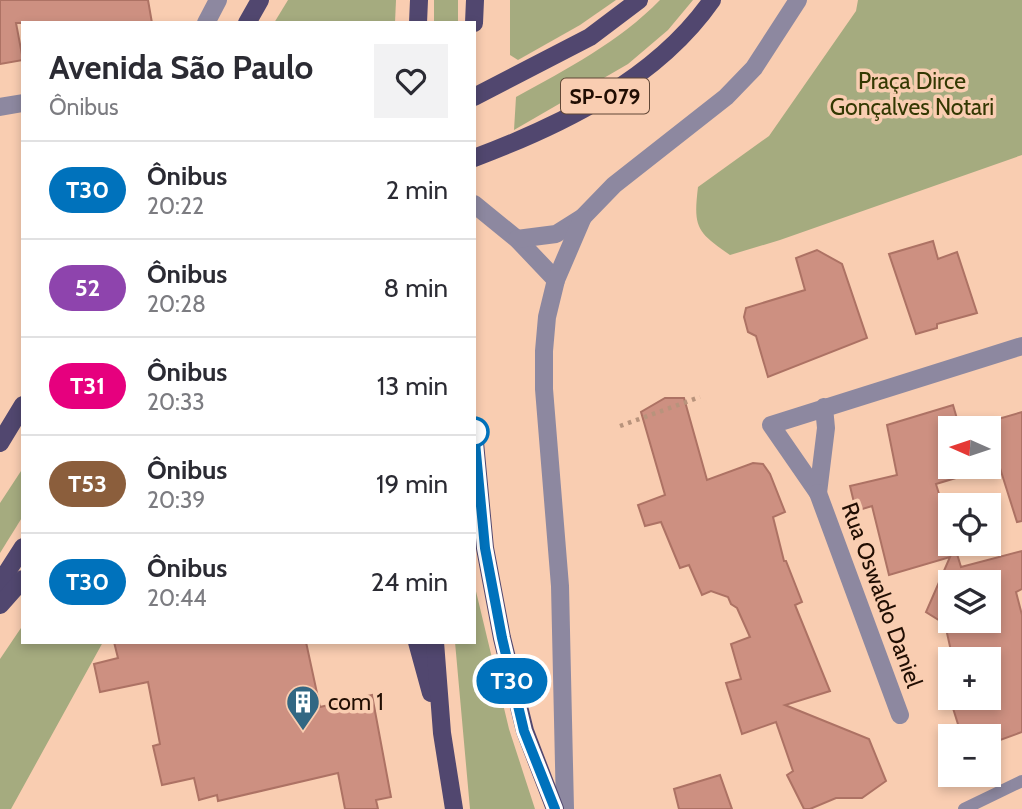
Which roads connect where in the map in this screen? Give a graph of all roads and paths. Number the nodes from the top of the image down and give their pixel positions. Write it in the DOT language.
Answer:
graph roads {
  1 [pos="218,0"];
  2 [pos="260,0"];
  3 [pos="419,0"];
  4 [pos="475,0"];
  5 [pos="639,0"];
  6 [pos="712,0"];
  7 [pos="797,0"];
  8 [pos="207,21"];
  9 [pos="248,21"];
  10 [pos="418,21"];
  11 [pos="474,21"];
  12 [pos="476,96"];
  13 [pos="21,103"];
  14 [pos="0,107"];
  15 [pos="476,157"];
  16 [pos="476,206"];
  17 [pos="583,217"];
  18 [pos="517,239"];
  19 [pos="556,280"];
  20 [pos="1022,346"];
  21 [pos="700,397"];
  22 [pos="824,407"];
  23 [pos="18,416"];
  24 [pos="620,426"];
  25 [pos="0,443"];
  26 [pos="476,453"];
  27 [pos="818,493"];
  28 [pos="21,550"];
  29 [pos="21,581"];
  30 [pos="0,583"];
  31 [pos="0,605"];
  32 [pos="418,644"];
  33 [pos="435,644"];
  34 [pos="900,715"];
  35 [pos="442,733"];
  36 [pos="1022,781"];
  37 [pos="454,809"];
  38 [pos="555,809"];
  39 [pos="565,809"];
  40 [pos="964,809"];
  1 -- 8 [label="street"];
  2 -- 9 [label="main road"];
  3 -- 10 [label="main road"];
  4 -- 11 [label="main road"];
  5 -- 12 [label="main road, SP-079"];
  6 -- 15 [label="main road, SP-079"];
  7 -- 17 [label="street"];
  13 -- 14 [label="street"];
  16 -- 18 [label="street"];
  17 -- 18 [label="street"];
  17 -- 19 [label="street"];
  18 -- 19 [label="street"];
  19 -- 39 [label="street"];
  20 -- 22 [label="street"];
  21 -- 24 [label="path"];
  22 -- 27 [label="street, Rua Oswaldo Daniel"];
  22 -- 27 [label="street, Rua Oswaldo Daniel"];
  23 -- 25 [label="main road"];
  26 -- 38 [label="main road"];
  27 -- 34 [label="street, Rua Oswaldo Daniel"];
  28 -- 30 [label="main road"];
  29 -- 31 [label="main road"];
  32 -- 35 [label="main road"];
  33 -- 35 [label="main road"];
  35 -- 37 [label="main road"];
  36 -- 40 [label="lane"];
}
